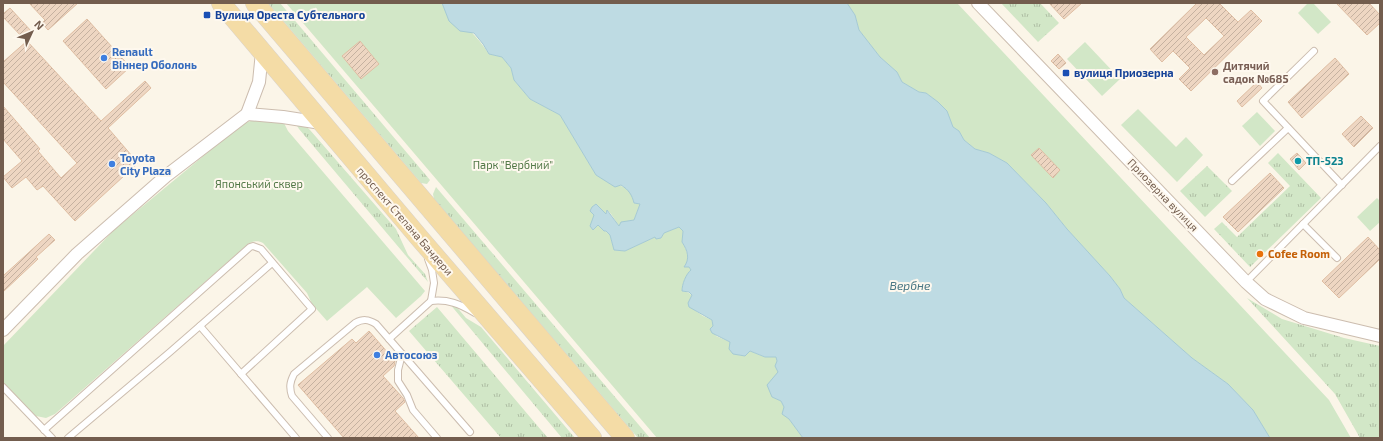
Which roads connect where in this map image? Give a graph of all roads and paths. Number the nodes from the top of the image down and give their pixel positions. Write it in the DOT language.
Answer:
graph roads {
  1 [pos="221,3"];
  2 [pos="255,3"];
  3 [pos="978,3"];
  4 [pos="1314,51"];
  5 [pos="262,52"];
  6 [pos="247,114"];
  7 [pos="321,123"];
  8 [pos="1288,128"];
  9 [pos="1380,146"];
  10 [pos="1232,181"];
  11 [pos="1342,185"];
  12 [pos="1303,224"];
  13 [pos="422,241"];
  14 [pos="1337,258"];
  15 [pos="272,263"];
  16 [pos="1246,282"];
  17 [pos="431,301"];
  18 [pos="493,324"];
  19 [pos="200,326"];
  20 [pos="3,330"];
  21 [pos="1380,336"];
  22 [pos="389,339"];
  23 [pos="402,354"];
  24 [pos="241,374"];
  25 [pos="3,387"];
  26 [pos="44,430"];
  27 [pos="470,432"];
  28 [pos="52,438"];
  29 [pos="68,438"];
  30 [pos="296,438"];
  31 [pos="328,438"];
  32 [pos="437,438"];
  33 [pos="592,438"];
  34 [pos="625,438"];
  1 -- 5 [label="main road, проспект Степана Бандери"];
  2 -- 34 [label="main road"];
  3 -- 16 [label="street, Приозерна вулиця"];
  4 -- 8 [label="lane"];
  5 -- 6 [label="street"];
  5 -- 7 [label="main road, проспект Степана Бандери"];
  6 -- 7 [label="street"];
  6 -- 20 [label="street"];
  7 -- 13 [label="main road, проспект Степана Бандери"];
  8 -- 10 [label="lane"];
  8 -- 11 [label="lane"];
  9 -- 11 [label="lane"];
  11 -- 12 [label="lane"];
  12 -- 14 [label="lane"];
  12 -- 16 [label="lane"];
  13 -- 17 [label="lane"];
  13 -- 18 [label="main road, проспект Степана Бандери"];
  15 -- 19 [label="lane"];
  15 -- 24 [label="lane"];
  15 -- 26 [label="lane"];
  16 -- 21 [label="street, Приозерна вулиця"];
  17 -- 18 [label="lane"];
  17 -- 22 [label="lane"];
  18 -- 33 [label="main road, проспект Степана Бандери"];
  19 -- 24 [label="lane"];
  19 -- 29 [label="lane"];
  22 -- 23 [label="lane"];
  22 -- 31 [label="lane"];
  23 -- 27 [label="lane"];
  23 -- 32 [label="lane"];
  24 -- 30 [label="lane"];
  25 -- 26 [label="lane"];
  26 -- 28 [label="lane"];
}
